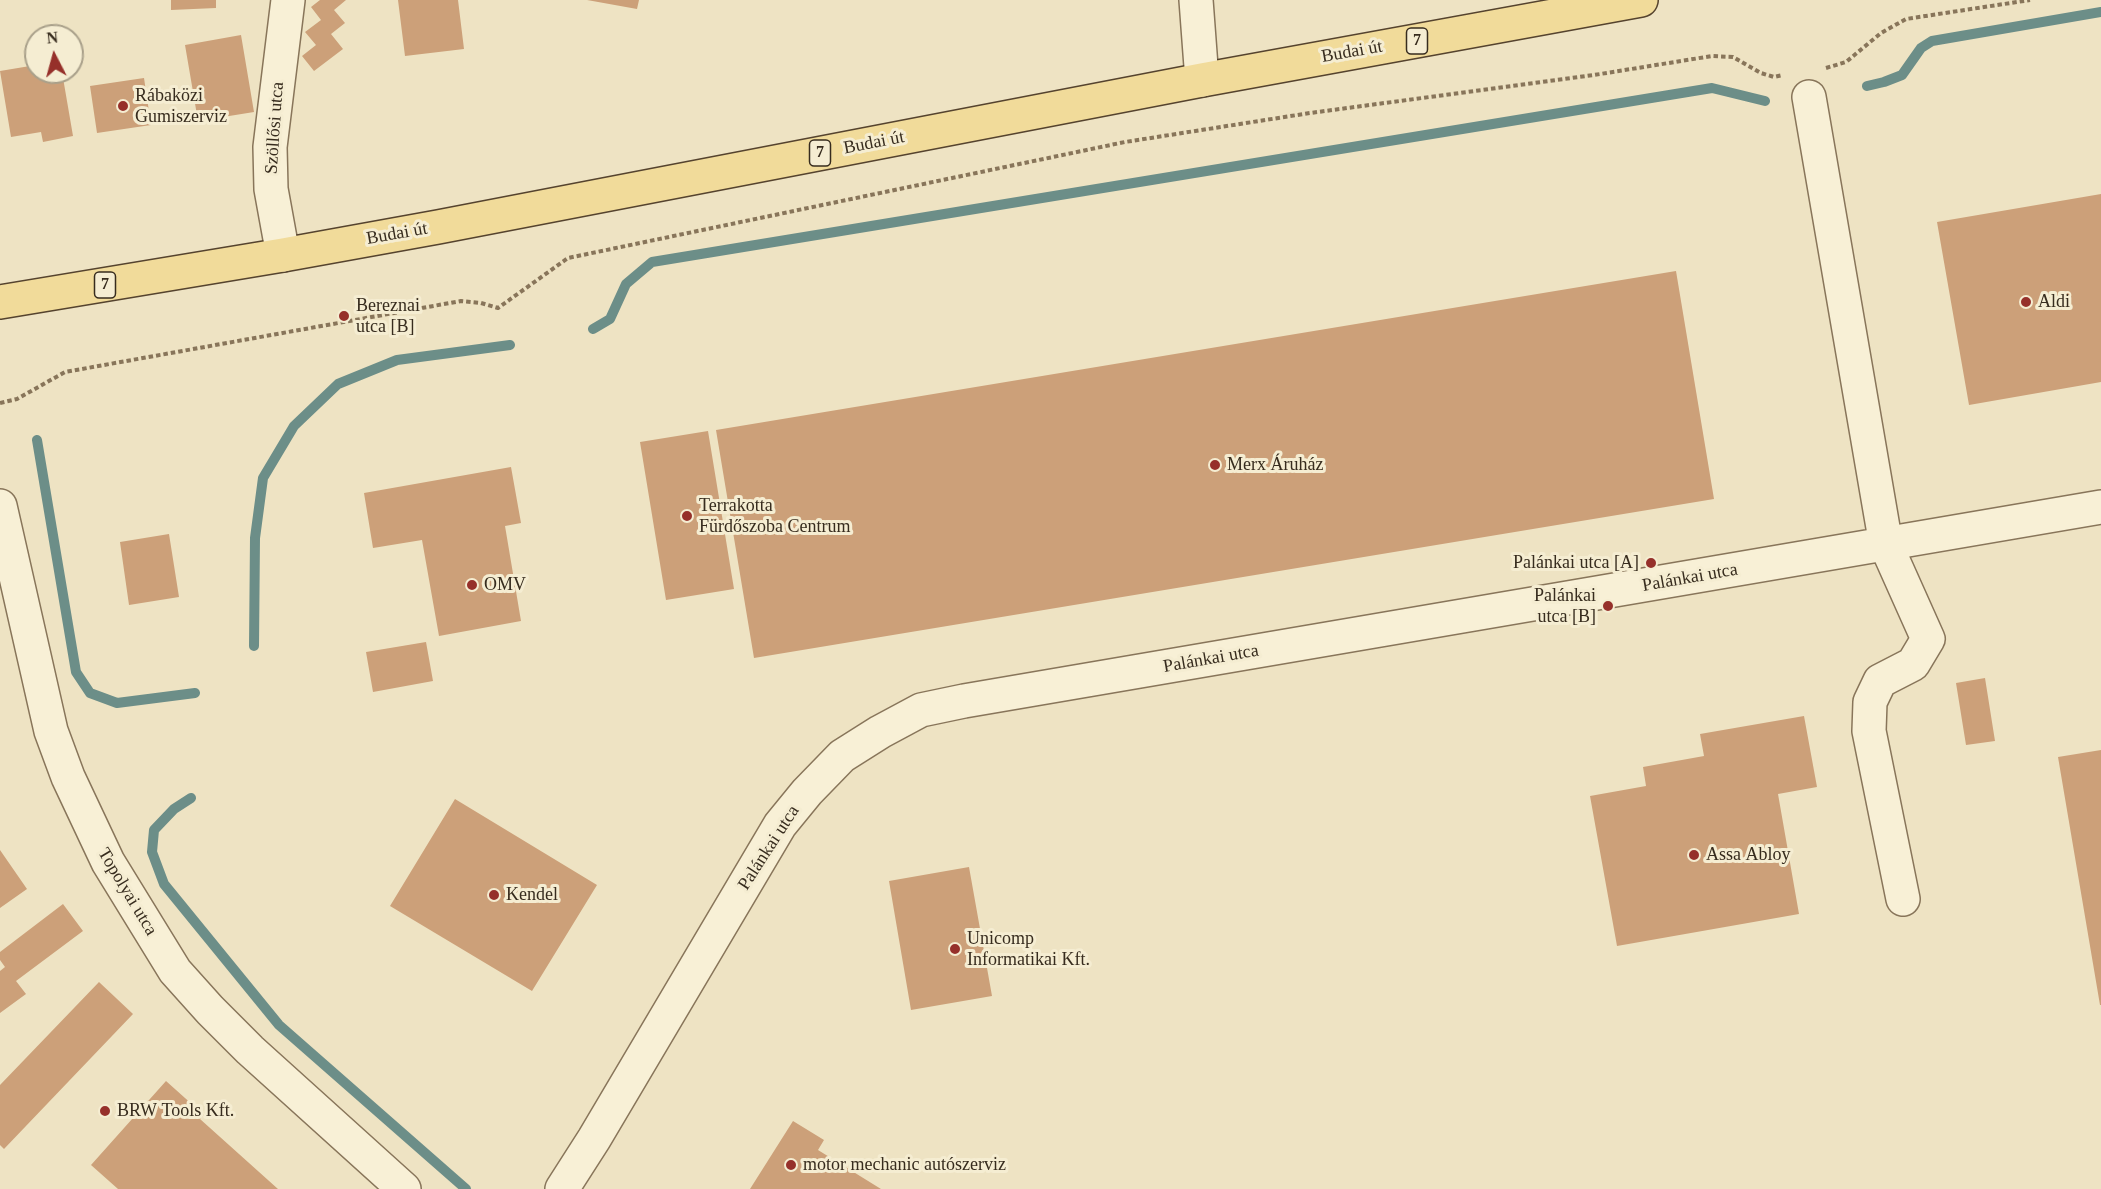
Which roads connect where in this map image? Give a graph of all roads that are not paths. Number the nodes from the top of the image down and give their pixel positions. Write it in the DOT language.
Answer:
graph roads {
  1 [pos="288,0"];
  2 [pos="1196,0"];
  3 [pos="1641,0"];
  4 [pos="1202,80"];
  5 [pos="1807,80"];
  6 [pos="283,255"];
  7 [pos="0,302"];
  8 [pos="0,506"];
  9 [pos="2101,507"];
  10 [pos="1886,544"];
  11 [pos="1903,899"];
  12 [pos="404,1189"];
  13 [pos="562,1189"];
  1 -- 6 [label="street, Szöllősi utca"];
  2 -- 4 [label="street"];
  3 -- 4 [label="main road, Budai út / 7"];
  4 -- 6 [label="main road, Budai út / 7"];
  5 -- 10 [label="street"];
  6 -- 7 [label="main road, Budai út / 7"];
  8 -- 12 [label="street, Topolyai utca"];
  9 -- 10 [label="street, Palánkai utca"];
  10 -- 11 [label="street"];
  10 -- 13 [label="street, Palánkai utca"];
}
